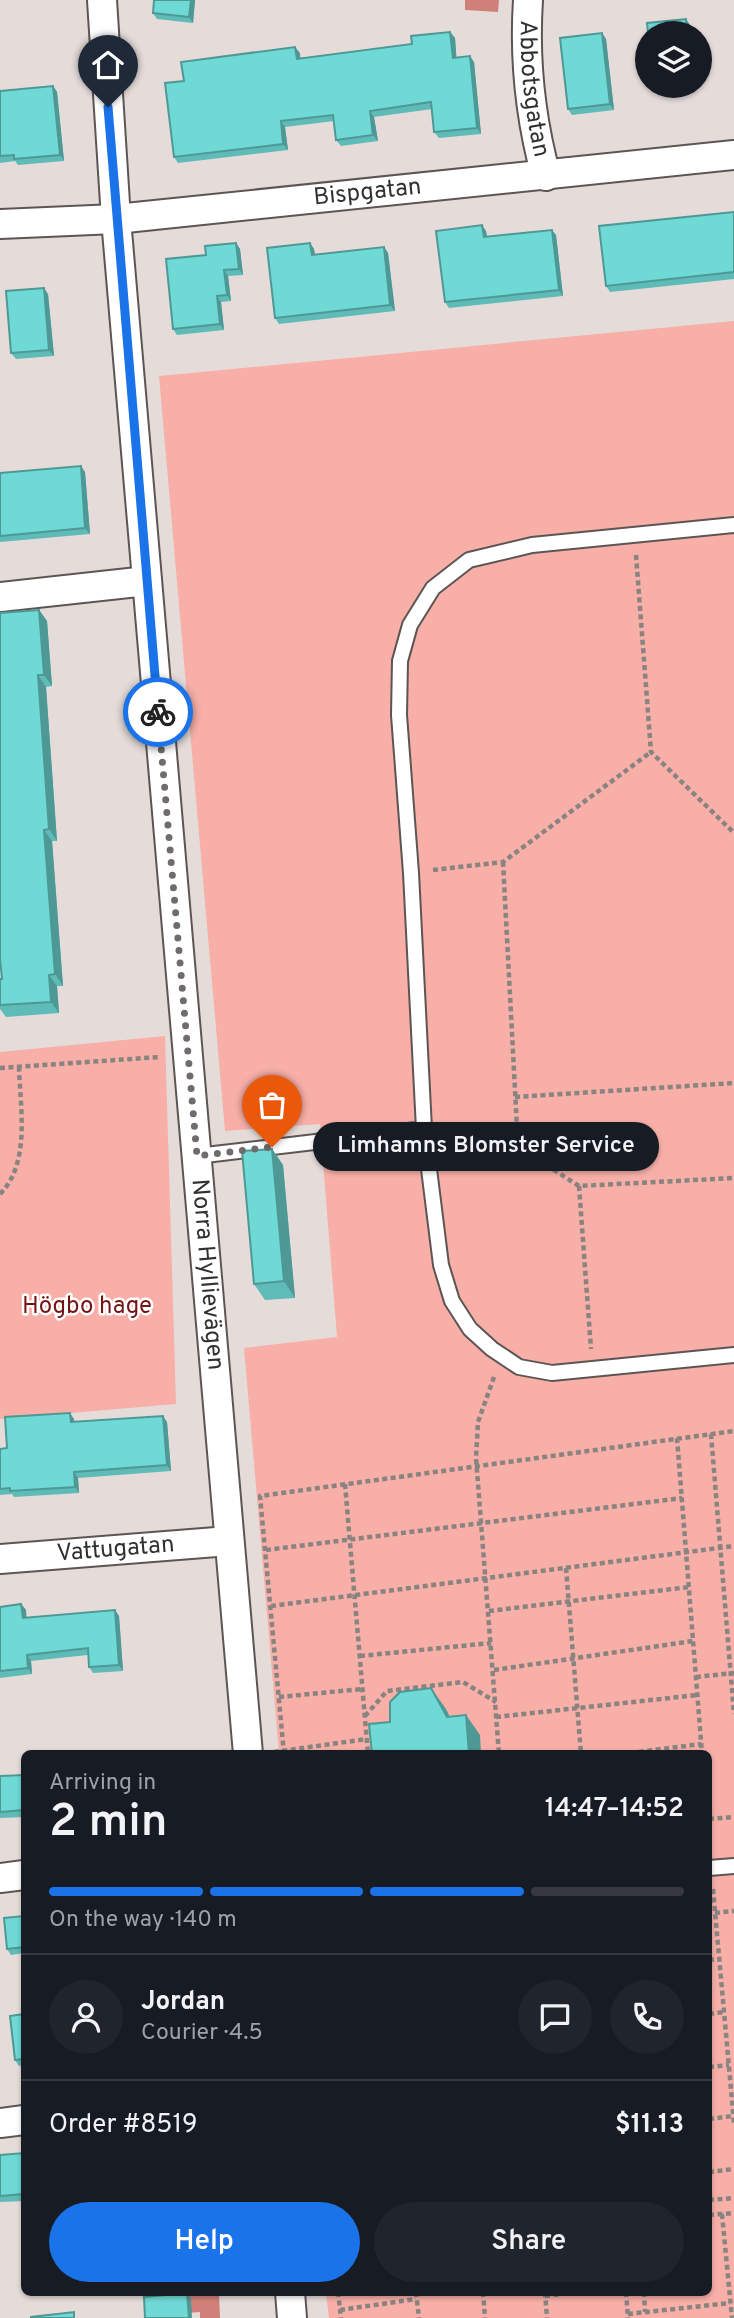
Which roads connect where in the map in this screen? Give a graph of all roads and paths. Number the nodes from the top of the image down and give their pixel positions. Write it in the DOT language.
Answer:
graph roads {
  1 [pos="102,0"];
  2 [pos="528,0"];
  3 [pos="734,155"];
  4 [pos="545,176"];
  5 [pos="116,219"];
  6 [pos="0,224"];
  7 [pos="734,525"];
  8 [pos="634,535"];
  9 [pos="147,581"];
  10 [pos="0,597"];
  11 [pos="651,752"];
  12 [pos="734,833"];
  13 [pos="503,862"];
  14 [pos="411,873"];
  15 [pos="188,1054"];
  16 [pos="19,1067"];
  17 [pos="0,1069"];
  18 [pos="734,1083"];
  19 [pos="515,1097"];
  20 [pos="424,1129"];
  21 [pos="517,1147"];
  22 [pos="197,1156"];
  23 [pos="428,1158"];
  24 [pos="734,1178"];
  25 [pos="579,1186"];
  26 [pos="0,1194"];
  27 [pos="734,1355"];
  28 [pos="505,1358"];
  29 [pos="593,1369"];
  30 [pos="734,1431"];
  31 [pos="711,1434"];
  32 [pos="677,1438"];
  33 [pos="476,1466"];
  34 [pos="345,1484"];
  35 [pos="682,1497"];
  36 [pos="481,1523"];
  37 [pos="350,1540"];
  38 [pos="229,1541"];
  39 [pos="734,1546"];
  40 [pos="720,1548"];
  41 [pos="266,1550"];
  42 [pos="686,1552"];
  43 [pos="0,1559"];
  44 [pos="566,1568"];
  45 [pos="486,1578"];
  46 [pos="689,1587"];
  47 [pos="355,1595"];
  48 [pos="569,1601"];
  49 [pos="271,1606"];
  50 [pos="489,1611"];
  51 [pos="693,1641"];
  52 [pos="492,1643"];
  53 [pos="360,1656"];
  54 [pos="573,1658"];
  55 [pos="494,1670"];
  56 [pos="732,1673"];
  57 [pos="696,1677"];
  58 [pos="362,1689"];
  59 [pos="697,1695"];
  60 [pos="279,1697"];
  61 [pos="496,1702"];
  62 [pos="577,1709"];
  63 [pos="734,1714"];
  64 [pos="365,1717"];
  65 [pos="496,1717"];
  66 [pos="367,1739"];
  67 [pos="701,1744"];
  68 [pos="248,1750"];
  69 [pos="284,1750"];
  70 [pos="297,1750"];
  71 [pos="368,1750"];
  72 [pos="499,1750"];
  73 [pos="581,1750"];
  74 [pos="654,1750"];
  75 [pos="702,1750"];
  76 [pos="734,1817"];
  77 [pos="712,1819"];
  78 [pos="734,1866"];
  79 [pos="712,1868"];
  80 [pos="21,1875"];
  81 [pos="0,1878"];
  82 [pos="712,1886"];
  83 [pos="734,1911"];
  84 [pos="715,1913"];
  85 [pos="719,1959"];
  86 [pos="712,1960"];
  87 [pos="724,2012"];
  88 [pos="712,2014"];
  89 [pos="712,2067"];
  90 [pos="731,2069"];
  91 [pos="733,2116"];
  92 [pos="712,2119"];
  93 [pos="21,2120"];
  94 [pos="0,2123"];
  95 [pos="734,2123"];
  96 [pos="734,2169"];
  97 [pos="712,2172"];
  98 [pos="734,2198"];
  99 [pos="712,2200"];
  100 [pos="734,2213"];
  101 [pos="722,2214"];
  102 [pos="712,2215"];
  103 [pos="290,2296"];
  104 [pos="338,2296"];
  105 [pos="483,2296"];
  106 [pos="545,2296"];
  107 [pos="626,2296"];
  108 [pos="644,2296"];
  109 [pos="416,2299"];
  110 [pos="730,2303"];
  111 [pos="340,2310"];
  112 [pos="645,2312"];
  113 [pos="628,2316"];
  114 [pos="292,2318"];
  115 [pos="341,2318"];
  116 [pos="419,2318"];
  117 [pos="485,2318"];
  118 [pos="547,2318"];
  119 [pos="732,2318"];
  1 -- 5 [label="street, Norra Hyllievägen"];
  2 -- 4 [label="street, Abbotsgatan"];
  3 -- 4 [label="street, Bispgatan"];
  4 -- 5 [label="street, Bispgatan"];
  5 -- 6 [label="street, Bispgatan"];
  5 -- 9 [label="street, Norra Hyllievägen"];
  7 -- 8 [label="lane"];
  8 -- 11 [label="path"];
  8 -- 14 [label="lane"];
  9 -- 10 [label="street"];
  9 -- 15 [label="street, Norra Hyllievägen"];
  11 -- 12 [label="path"];
  11 -- 13 [label="path"];
  13 -- 14 [label="path"];
  13 -- 19 [label="path"];
  14 -- 20 [label="lane"];
  15 -- 16 [label="path"];
  15 -- 22 [label="street, Norra Hyllievägen"];
  16 -- 17 [label="path"];
  16 -- 26 [label="path"];
  18 -- 19 [label="path"];
  19 -- 21 [label="path"];
  20 -- 22 [label="lane"];
  20 -- 23 [label="lane"];
  21 -- 23 [label="path"];
  21 -- 25 [label="path"];
  22 -- 38 [label="street, Norra Hyllievägen"];
  23 -- 28 [label="lane"];
  24 -- 25 [label="path"];
  25 -- 29 [label="path"];
  27 -- 29 [label="lane"];
  28 -- 29 [label="lane"];
  28 -- 33 [label="path"];
  30 -- 31 [label="path"];
  31 -- 32 [label="path"];
  31 -- 40 [label="path"];
  32 -- 33 [label="path"];
  32 -- 35 [label="path"];
  33 -- 34 [label="path"];
  33 -- 36 [label="path"];
  34 -- 37 [label="path"];
  34 -- 41 [label="path"];
  35 -- 36 [label="path"];
  35 -- 42 [label="path"];
  36 -- 37 [label="path"];
  36 -- 45 [label="path"];
  37 -- 41 [label="path"];
  37 -- 47 [label="path"];
  38 -- 43 [label="street, Vattugatan"];
  38 -- 68 [label="street, Norra Hyllievägen"];
  39 -- 40 [label="path"];
  40 -- 42 [label="path"];
  40 -- 56 [label="path"];
  41 -- 49 [label="path"];
  42 -- 44 [label="path"];
  42 -- 46 [label="path"];
  44 -- 45 [label="path"];
  44 -- 48 [label="path"];
  45 -- 47 [label="path"];
  45 -- 50 [label="path"];
  46 -- 48 [label="path"];
  46 -- 51 [label="path"];
  47 -- 49 [label="path"];
  47 -- 53 [label="path"];
  48 -- 50 [label="path"];
  48 -- 54 [label="path"];
  49 -- 60 [label="path"];
  50 -- 52 [label="path"];
  51 -- 54 [label="path"];
  51 -- 57 [label="path"];
  52 -- 53 [label="path"];
  52 -- 55 [label="path"];
  53 -- 58 [label="path"];
  54 -- 55 [label="path"];
  54 -- 62 [label="path"];
  55 -- 61 [label="path"];
  56 -- 57 [label="path"];
  56 -- 63 [label="path"];
  57 -- 59 [label="path"];
  58 -- 60 [label="path"];
  58 -- 64 [label="path"];
  59 -- 62 [label="path"];
  59 -- 67 [label="path"];
  60 -- 69 [label="path"];
  61 -- 64 [label="path"];
  61 -- 65 [label="path"];
  62 -- 65 [label="path"];
  62 -- 73 [label="path"];
  64 -- 66 [label="path"];
  65 -- 72 [label="path"];
  66 -- 70 [label="path"];
  66 -- 71 [label="path"];
  67 -- 74 [label="path"];
  67 -- 75 [label="path"];
  76 -- 77 [label="path"];
  78 -- 79 [label="lane"];
  80 -- 81 [label="street"];
  82 -- 84 [label="path"];
  83 -- 84 [label="path"];
  84 -- 85 [label="path"];
  85 -- 86 [label="path"];
  85 -- 87 [label="path"];
  87 -- 88 [label="path"];
  87 -- 90 [label="path"];
  89 -- 90 [label="path"];
  90 -- 91 [label="path"];
  91 -- 92 [label="path"];
  91 -- 95 [label="path"];
  93 -- 94 [label="street"];
  96 -- 97 [label="path"];
  98 -- 99 [label="path"];
  100 -- 101 [label="path"];
  101 -- 102 [label="path"];
  101 -- 110 [label="path"];
  103 -- 114 [label="street"];
  104 -- 111 [label="path"];
  105 -- 117 [label="path"];
  106 -- 118 [label="path"];
  107 -- 113 [label="path"];
  108 -- 112 [label="path"];
  109 -- 111 [label="path"];
  109 -- 116 [label="path"];
  110 -- 112 [label="path"];
  110 -- 119 [label="path"];
  111 -- 115 [label="path"];
  112 -- 113 [label="path"];
}
